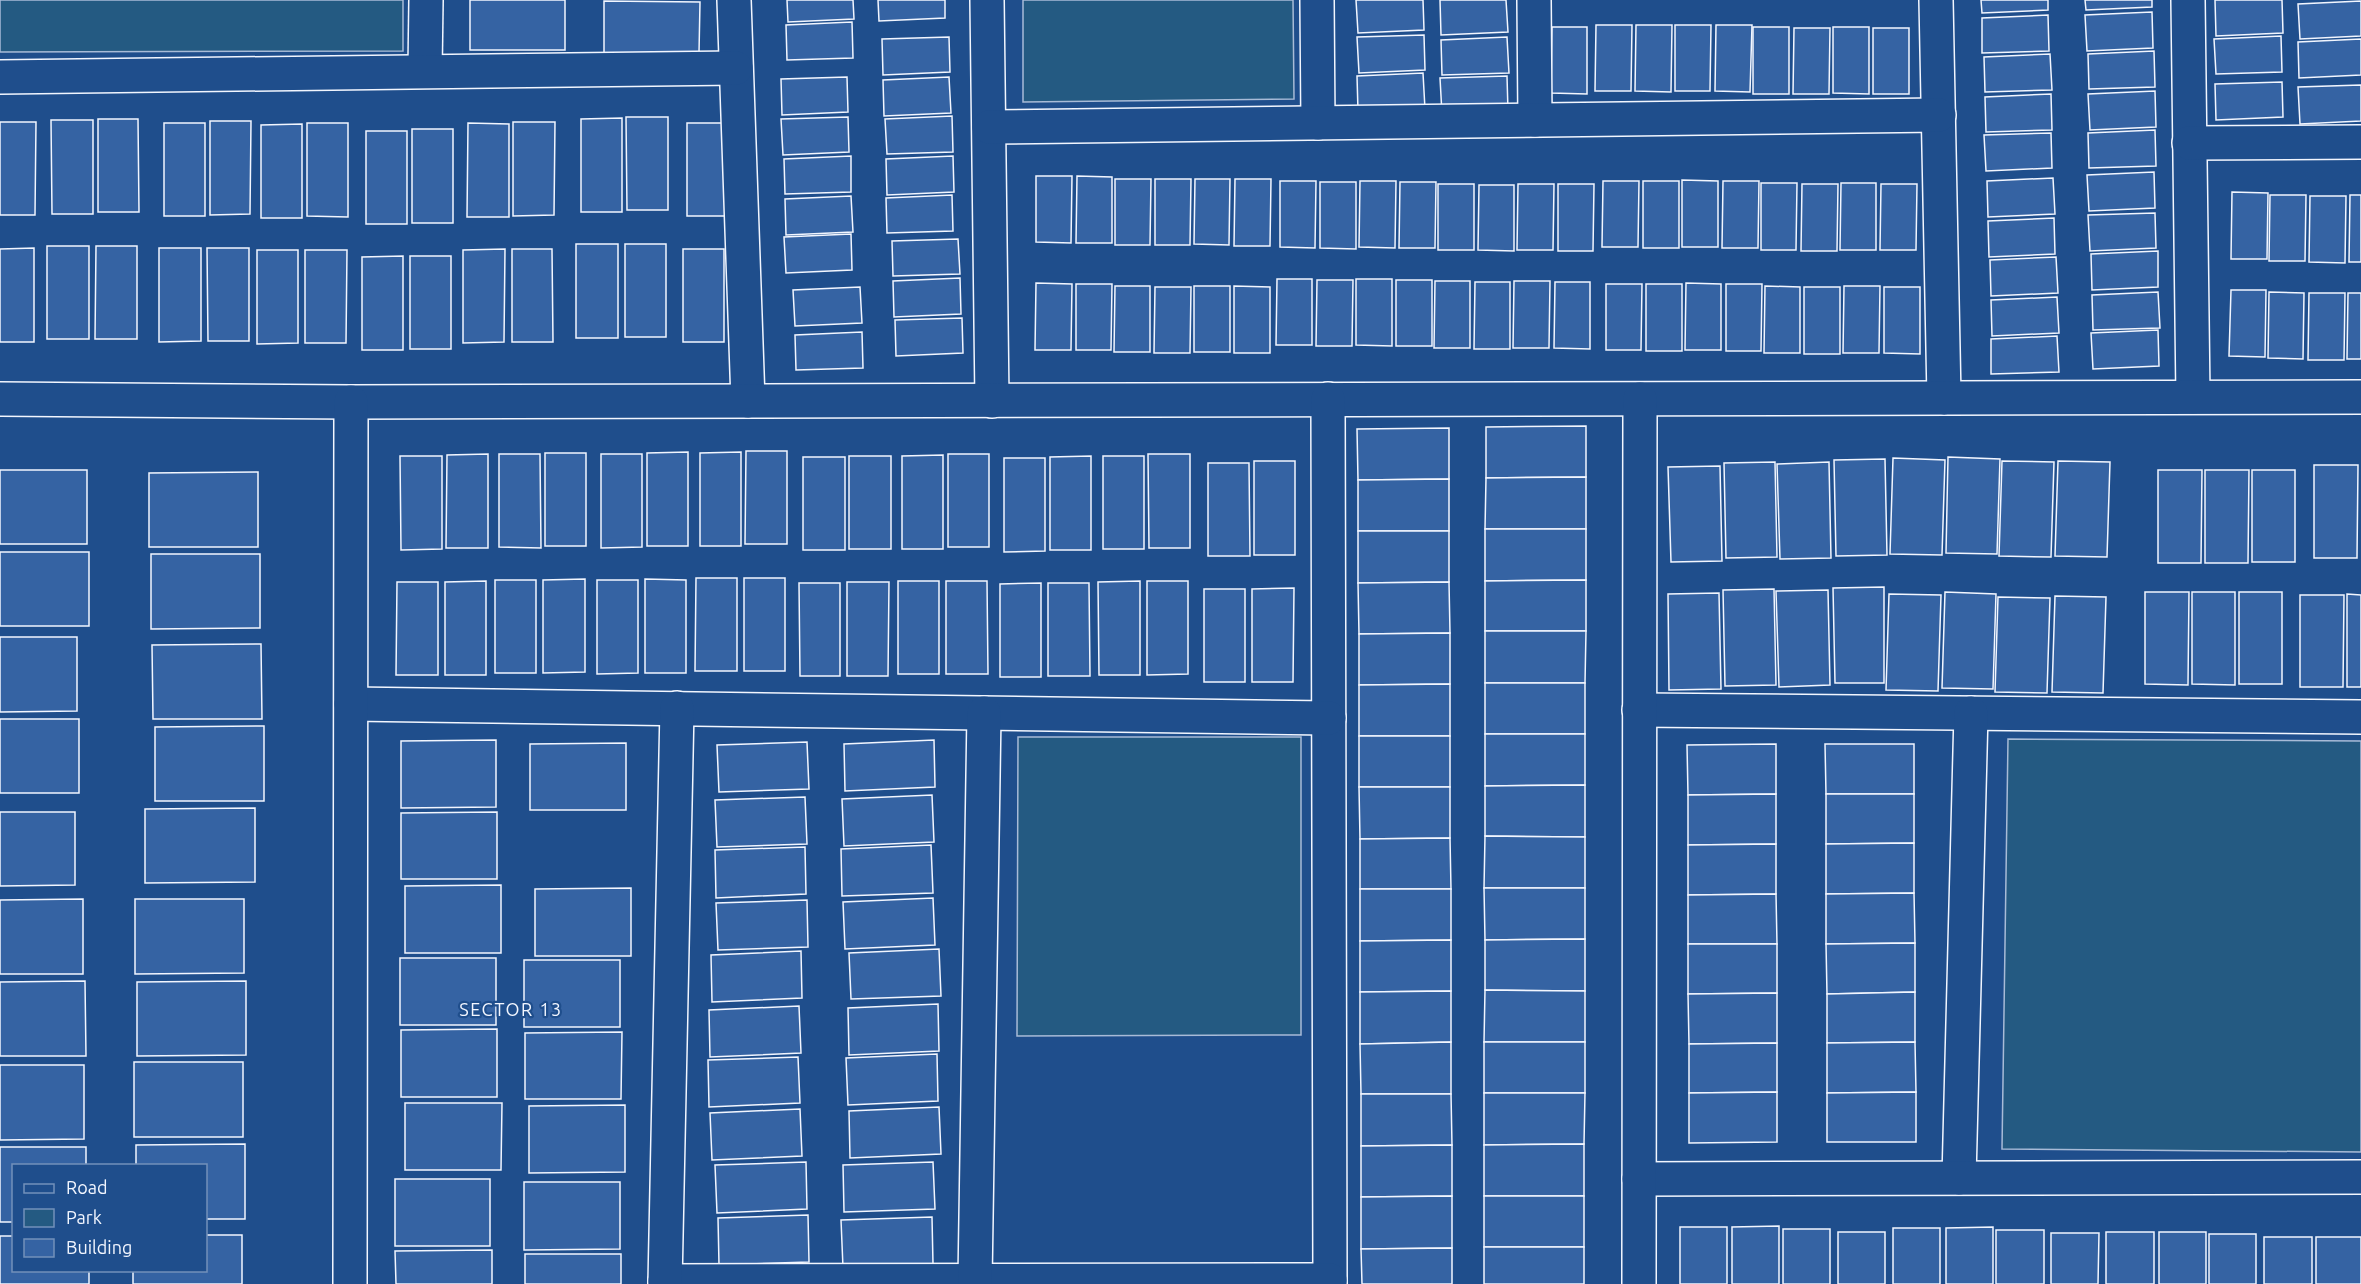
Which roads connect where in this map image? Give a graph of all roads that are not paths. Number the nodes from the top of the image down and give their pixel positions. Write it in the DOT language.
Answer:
graph roads {
  1 [pos="426,0"];
  2 [pos="734,0"];
  3 [pos="987,0"];
  4 [pos="1317,0"];
  5 [pos="1534,0"];
  6 [pos="1936,0"];
  7 [pos="2188,0"];
  8 [pos="736,68"];
  9 [pos="425,71"];
  10 [pos="0,77"];
  11 [pos="1939,115"];
  12 [pos="1535,120"];
  13 [pos="1318,123"];
  14 [pos="989,127"];
  15 [pos="2361,142"];
  16 [pos="2189,143"];
  17 [pos="2361,397"];
  18 [pos="1944,398"];
  19 [pos="2193,398"];
  20 [pos="0,399"];
  21 [pos="1328,399"];
  22 [pos="1640,399"];
  23 [pos="992,400"];
  24 [pos="748,401"];
  25 [pos="351,402"];
  26 [pos="351,704"];
  27 [pos="677,708"];
  28 [pos="1639,710"];
  29 [pos="984,713"];
  30 [pos="1971,713"];
  31 [pos="2361,717"];
  32 [pos="1329,718"];
  33 [pos="1959,1178"];
  34 [pos="2361,1178"];
  35 [pos="1639,1179"];
  36 [pos="975,1281"];
  37 [pos="1330,1282"];
  38 [pos="665,1283"];
  39 [pos="350,1284"];
  40 [pos="1639,1284"];
  1 -- 9 [label="street"];
  2 -- 8 [label="street"];
  3 -- 14 [label="street"];
  4 -- 13 [label="street"];
  5 -- 12 [label="street"];
  6 -- 11 [label="street"];
  7 -- 16 [label="street"];
  8 -- 9 [label="street"];
  8 -- 24 [label="street"];
  9 -- 10 [label="street"];
  11 -- 12 [label="street"];
  11 -- 18 [label="street"];
  12 -- 13 [label="street"];
  13 -- 14 [label="street"];
  14 -- 23 [label="street"];
  15 -- 16 [label="street"];
  16 -- 19 [label="street"];
  17 -- 19 [label="street"];
  18 -- 19 [label="street"];
  18 -- 22 [label="street"];
  20 -- 25 [label="street"];
  21 -- 22 [label="street"];
  21 -- 23 [label="street"];
  21 -- 32 [label="street"];
  22 -- 28 [label="street"];
  23 -- 24 [label="street"];
  24 -- 25 [label="street"];
  25 -- 26 [label="street"];
  26 -- 27 [label="street"];
  26 -- 39 [label="street"];
  27 -- 29 [label="street"];
  27 -- 38 [label="street"];
  28 -- 30 [label="street"];
  28 -- 35 [label="street"];
  29 -- 32 [label="street"];
  29 -- 36 [label="street"];
  30 -- 31 [label="street"];
  30 -- 33 [label="street"];
  32 -- 37 [label="street"];
  33 -- 34 [label="street"];
  33 -- 35 [label="street"];
  35 -- 40 [label="street"];
  36 -- 37 [label="street"];
  36 -- 38 [label="street"];
}
